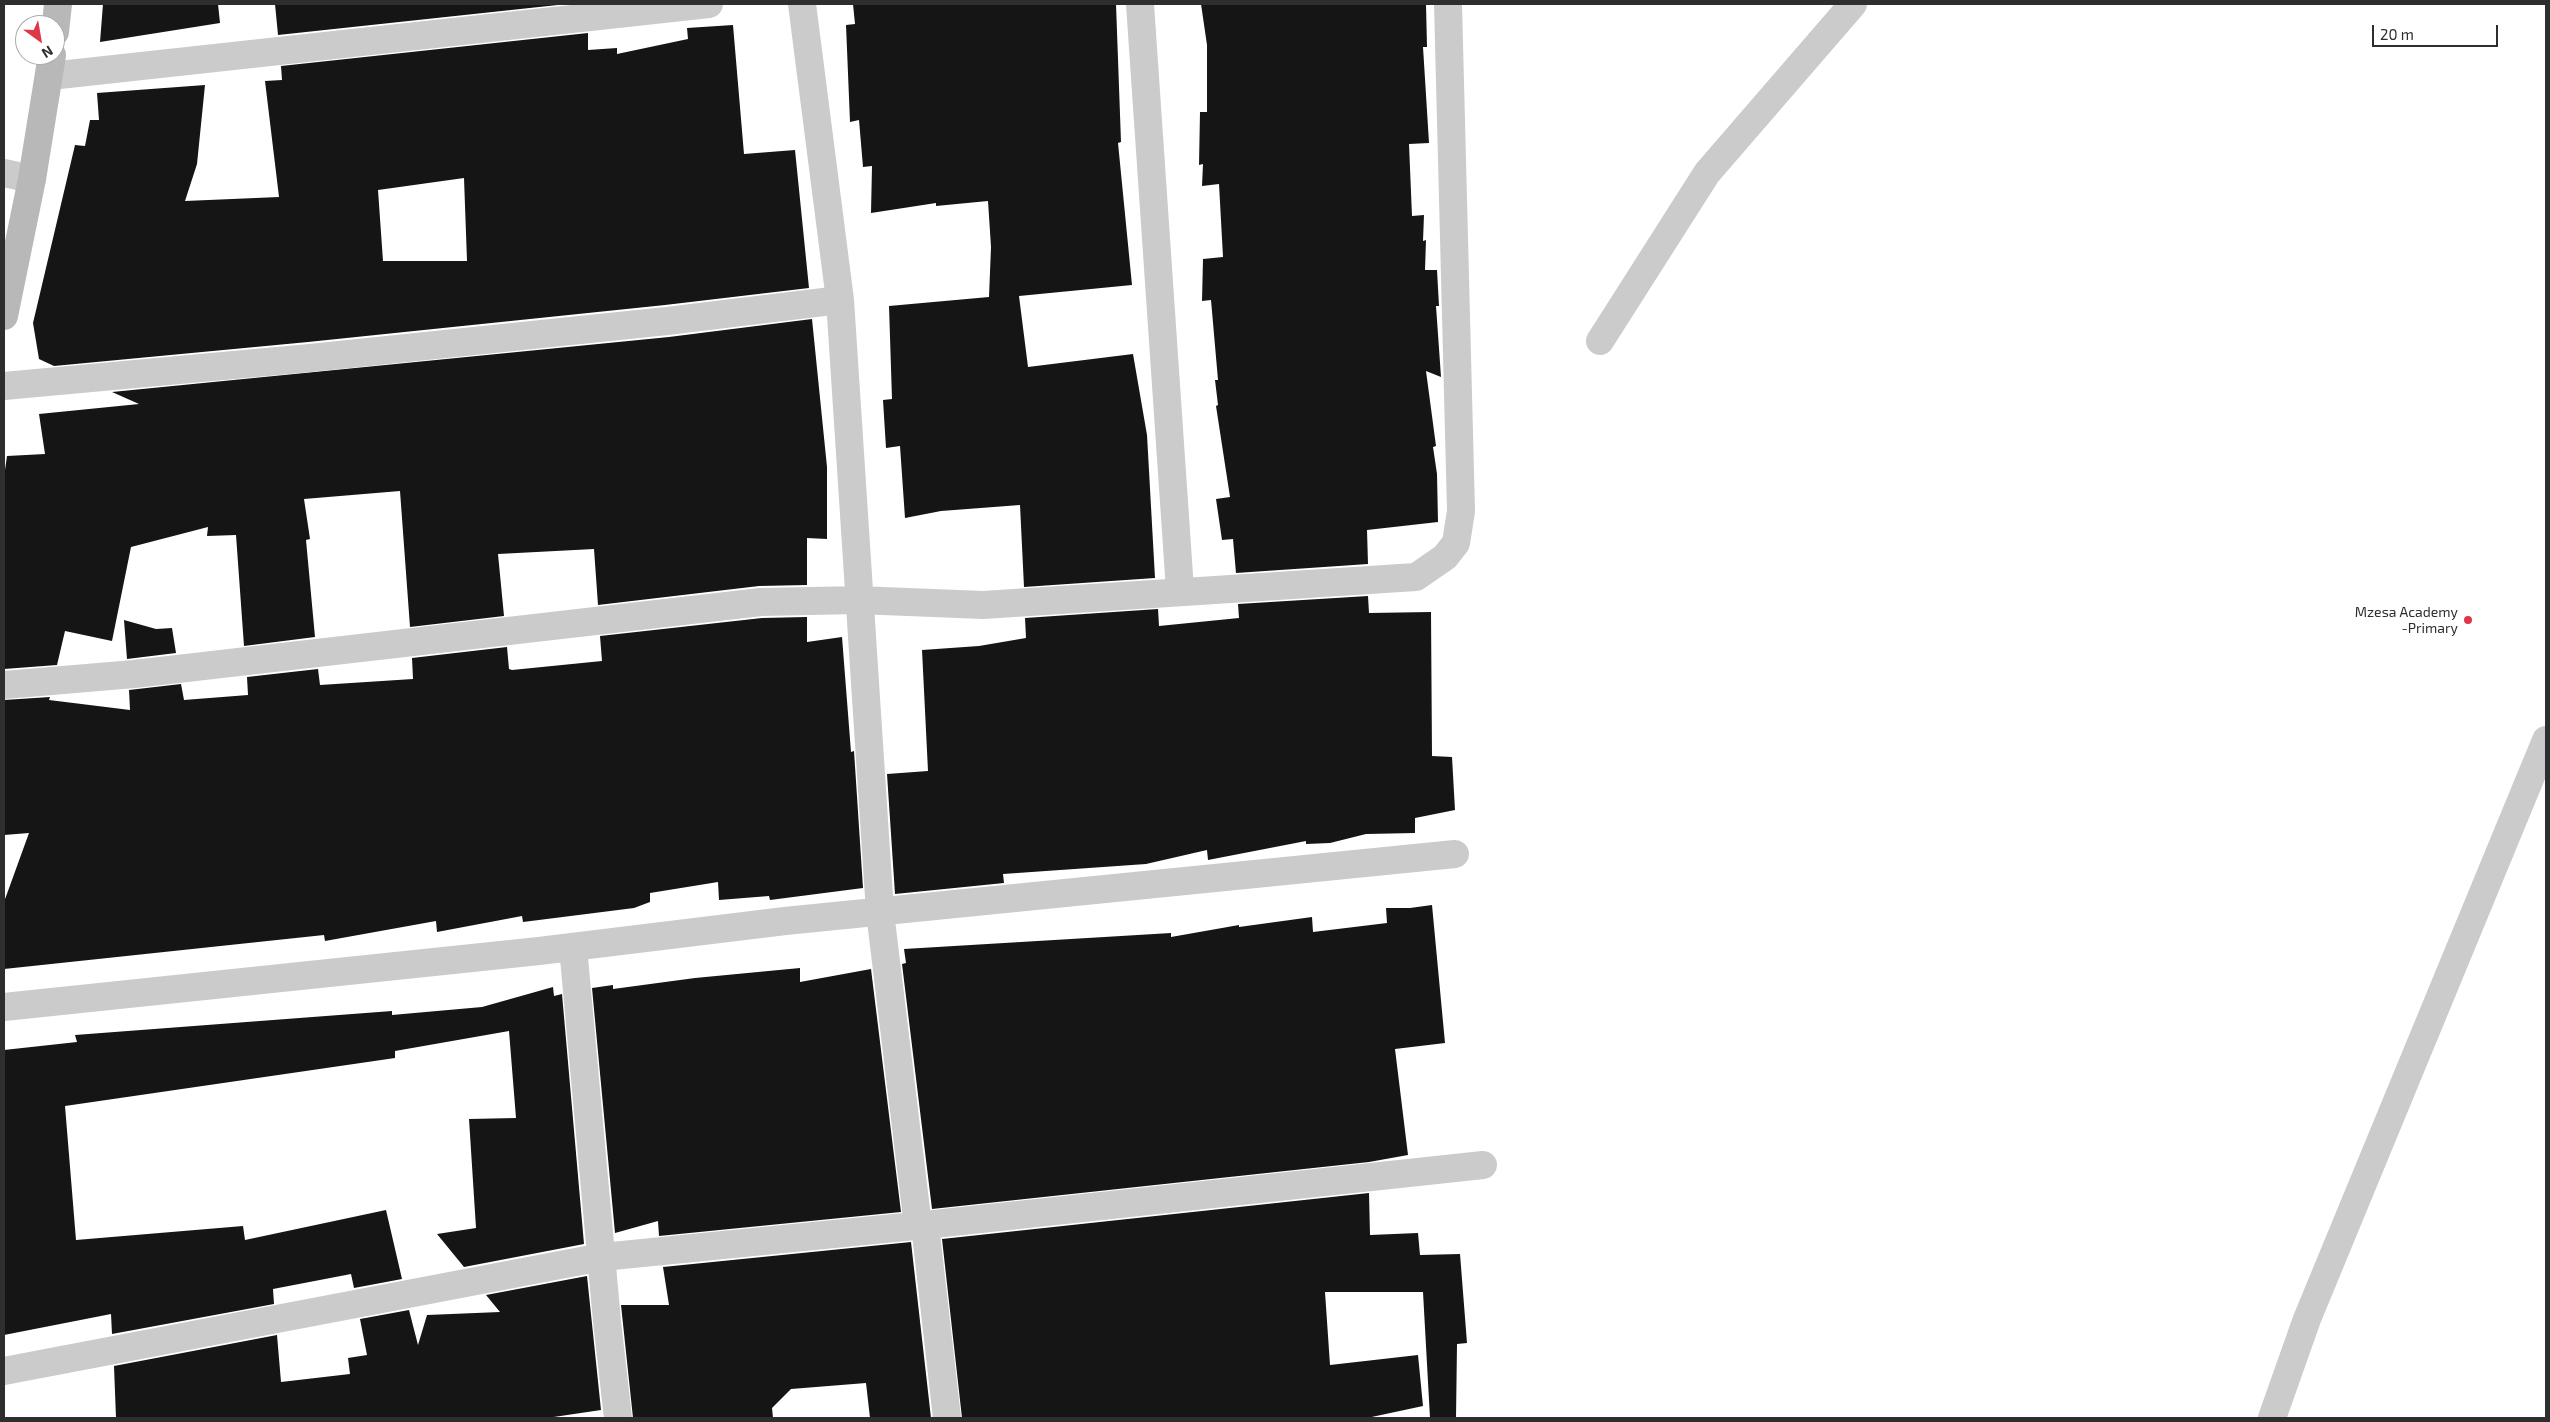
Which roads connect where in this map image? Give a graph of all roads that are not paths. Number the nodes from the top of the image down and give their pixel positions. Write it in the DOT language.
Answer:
graph roads {
  1 [pos="709,4"];
  2 [pos="802,4"];
  3 [pos="1140,4"];
  4 [pos="1448,4"];
  5 [pos="1853,4"];
  6 [pos="65,64"];
  7 [pos="51,65"];
  8 [pos="4,172"];
  9 [pos="32,180"];
  10 [pos="840,300"];
  11 [pos="4,316"];
  12 [pos="1600,341"];
  13 [pos="4,386"];
  14 [pos="1180,590"];
  15 [pos="858,600"];
  16 [pos="4,684"];
  17 [pos="2546,740"];
  18 [pos="1455,854"];
  19 [pos="880,912"];
  20 [pos="573,946"];
  21 [pos="4,1006"];
  22 [pos="1483,1165"];
  23 [pos="921,1226"];
  24 [pos="602,1257"];
  25 [pos="4,1371"];
  26 [pos="618,1418"];
  27 [pos="947,1418"];
  28 [pos="2272,1418"];
  1 -- 6 [label="street"];
  2 -- 10 [label="street"];
  3 -- 14 [label="street"];
  4 -- 14 [label="street"];
  5 -- 12 [label="street"];
  7 -- 9 [label="street"];
  8 -- 9 [label="street"];
  9 -- 11 [label="street"];
  10 -- 13 [label="street"];
  10 -- 15 [label="street"];
  14 -- 15 [label="street"];
  15 -- 16 [label="street"];
  15 -- 19 [label="street"];
  17 -- 28 [label="street"];
  18 -- 19 [label="street"];
  19 -- 20 [label="street"];
  19 -- 23 [label="street"];
  20 -- 21 [label="street"];
  20 -- 24 [label="street"];
  22 -- 23 [label="street"];
  23 -- 24 [label="street"];
  23 -- 27 [label="street"];
  24 -- 25 [label="street"];
  24 -- 26 [label="street"];
}
